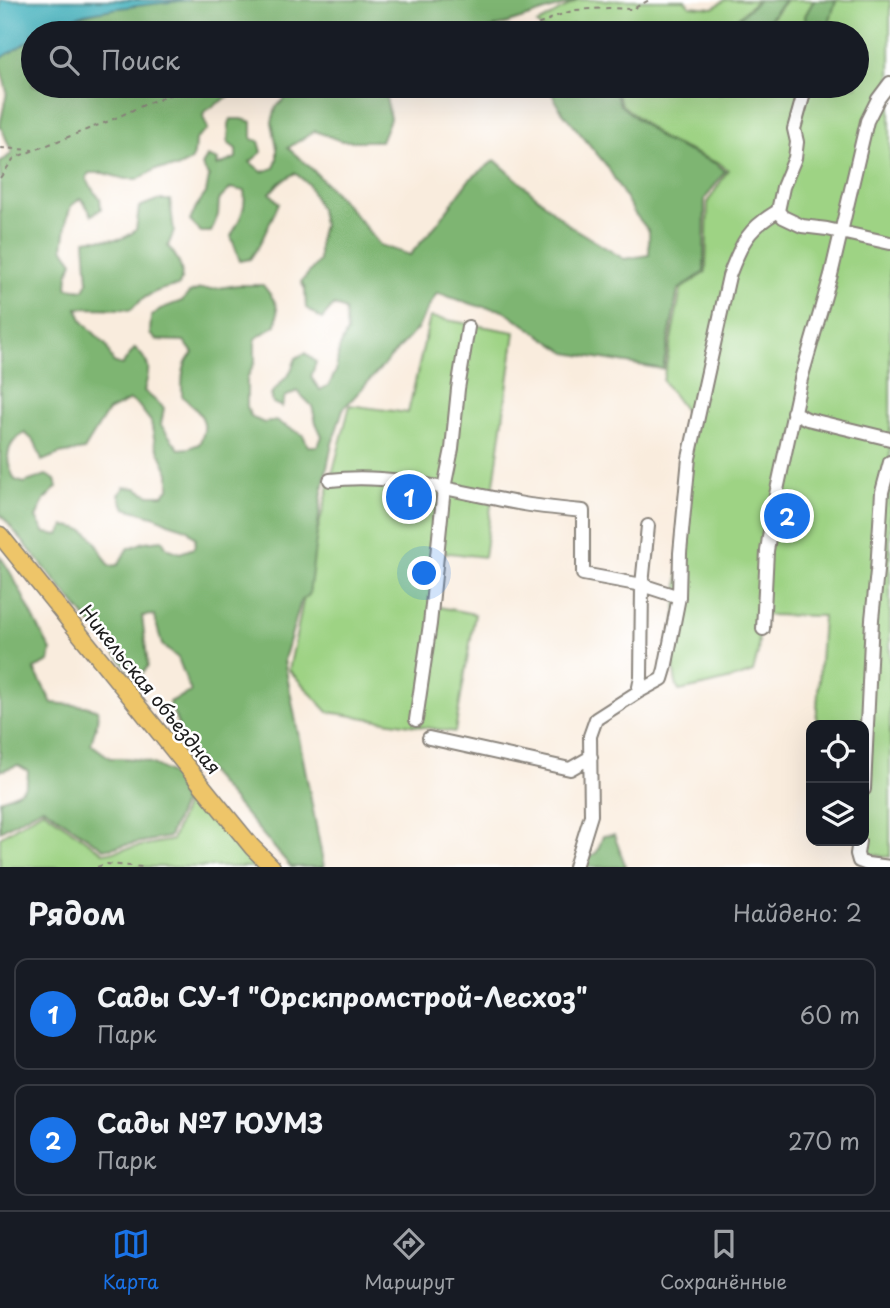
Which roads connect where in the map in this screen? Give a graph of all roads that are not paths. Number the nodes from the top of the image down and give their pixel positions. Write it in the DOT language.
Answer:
graph roads {
  1 [pos="890,83"];
  2 [pos="803,98"];
  3 [pos="778,211"];
  4 [pos="842,232"];
  5 [pos="890,243"];
  6 [pos="468,327"];
  7 [pos="793,412"];
  8 [pos="890,439"];
  9 [pos="890,462"];
  10 [pos="330,480"];
  11 [pos="444,488"];
  12 [pos="648,526"];
  13 [pos="0,535"];
  14 [pos="642,585"];
  15 [pos="679,597"];
  16 [pos="763,629"];
  17 [pos="638,692"];
  18 [pos="416,720"];
  19 [pos="429,738"];
  20 [pos="591,757"];
  21 [pos="864,783"];
  22 [pos="858,846"];
  23 [pos="272,867"];
  24 [pos="575,867"];
  25 [pos="890,867"];
  1 -- 4 [label="lane"];
  2 -- 3 [label="lane"];
  3 -- 4 [label="lane"];
  3 -- 15 [label="lane"];
  4 -- 5 [label="lane"];
  4 -- 7 [label="lane"];
  6 -- 11 [label="lane"];
  7 -- 8 [label="lane"];
  7 -- 16 [label="lane"];
  9 -- 21 [label="lane"];
  10 -- 11 [label="lane"];
  11 -- 14 [label="lane"];
  11 -- 18 [label="lane"];
  12 -- 14 [label="lane"];
  13 -- 23 [label="main road, Никельская объездная"];
  14 -- 15 [label="lane"];
  14 -- 17 [label="lane"];
  15 -- 17 [label="lane"];
  17 -- 20 [label="lane"];
  19 -- 20 [label="lane"];
  20 -- 24 [label="lane"];
  22 -- 25 [label="lane"];
}
